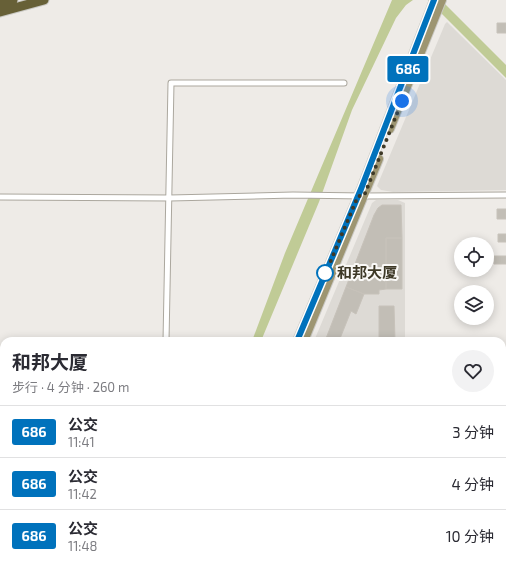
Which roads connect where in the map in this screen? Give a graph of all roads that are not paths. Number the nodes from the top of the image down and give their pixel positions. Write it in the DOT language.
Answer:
graph roads {
  1 [pos="12,0"];
  2 [pos="44,0"];
  3 [pos="434,0"];
  4 [pos="442,0"];
  5 [pos="0,3"];
  6 [pos="0,12"];
  7 [pos="344,83"];
  8 [pos="387,129"];
  9 [pos="361,194"];
  10 [pos="506,195"];
  11 [pos="0,197"];
  12 [pos="170,198"];
  13 [pos="166,337"];
  14 [pos="299,337"];
  15 [pos="306,337"];
  1 -- 5 [label="highway"];
  2 -- 6 [label="highway"];
  3 -- 8 [label="main road"];
  4 -- 8 [label="main road"];
  7 -- 12 [label="street"];
  8 -- 9 [label="main road"];
  9 -- 10 [label="street"];
  9 -- 12 [label="street"];
  9 -- 14 [label="main road"];
  9 -- 15 [label="main road"];
  11 -- 12 [label="street"];
  12 -- 13 [label="street"];
}
